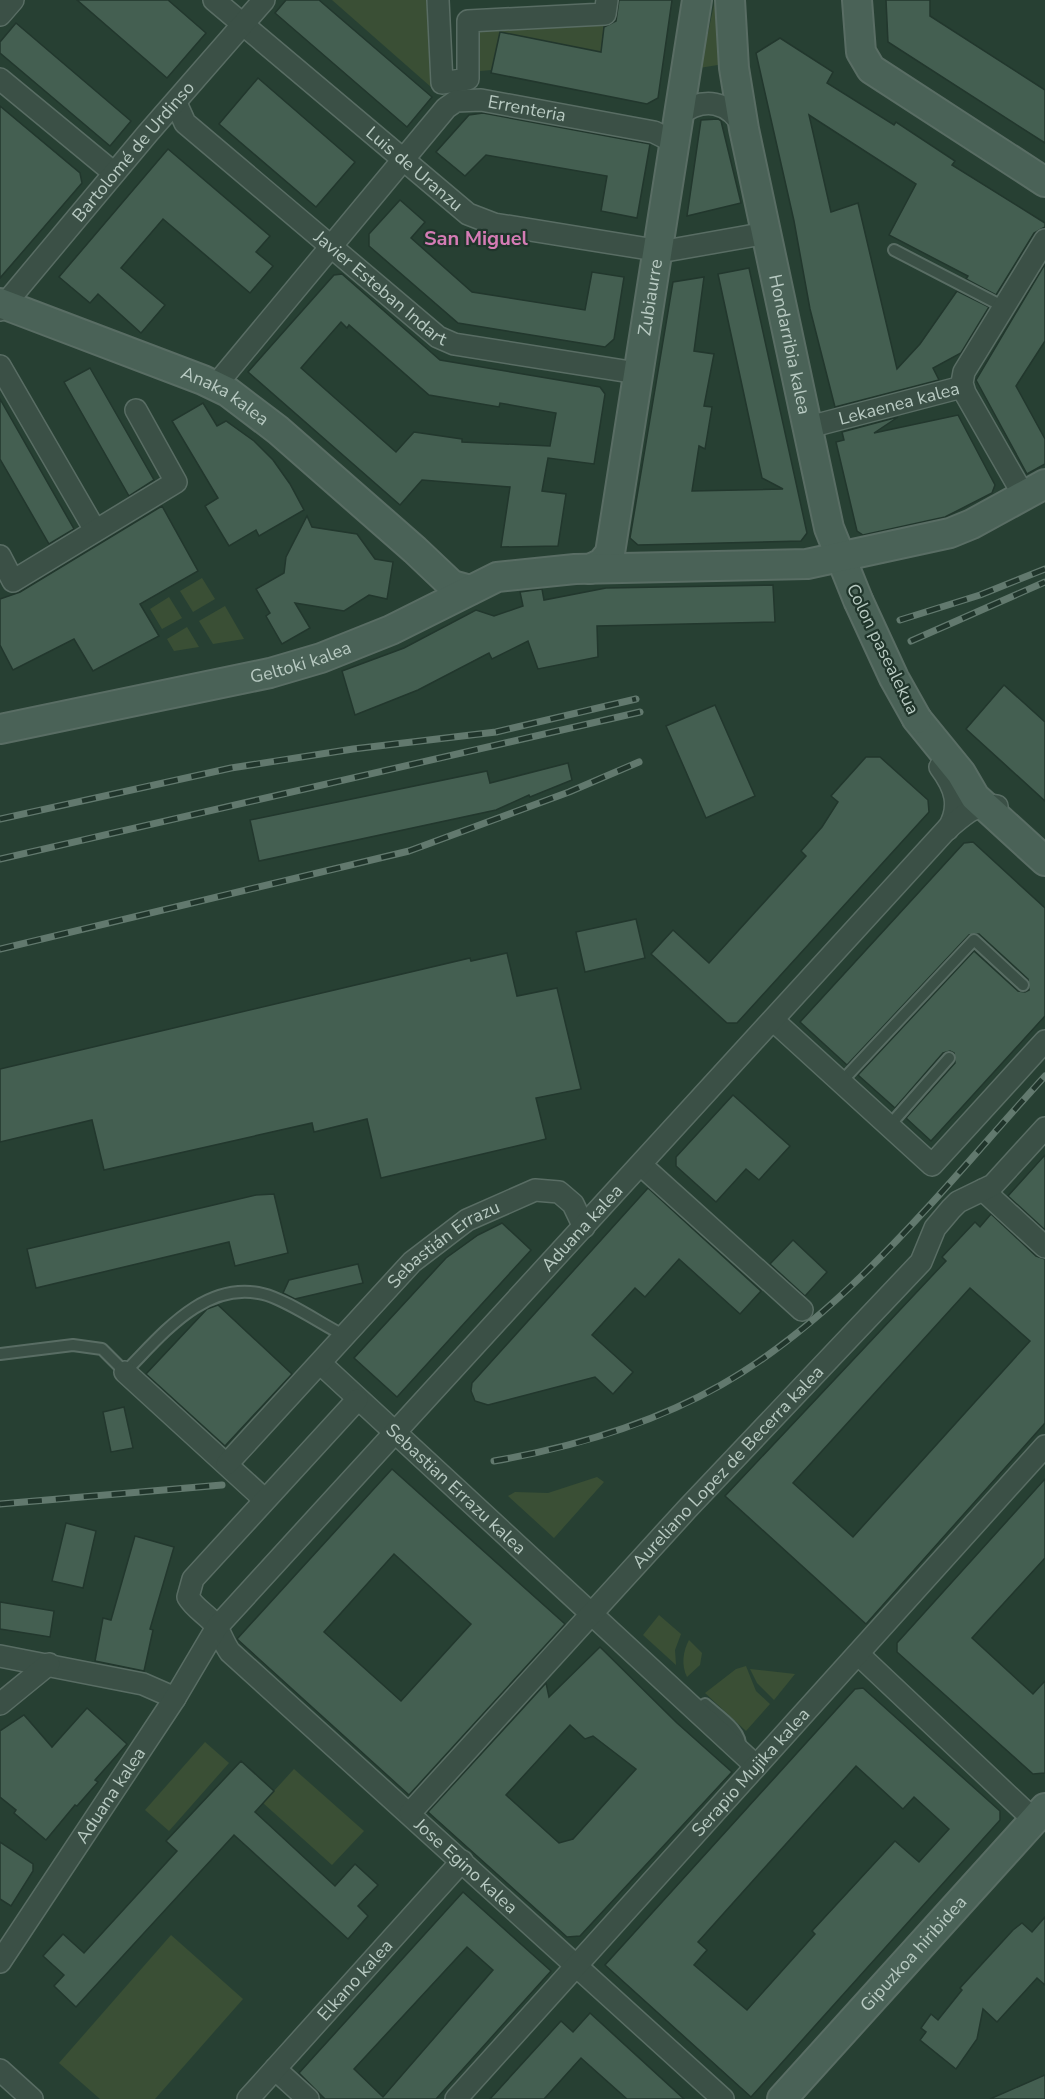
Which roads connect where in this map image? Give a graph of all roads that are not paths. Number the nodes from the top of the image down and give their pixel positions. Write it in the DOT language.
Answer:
graph roads {
  1 [pos="13,0"];
  2 [pos="214,0"];
  3 [pos="264,0"];
  4 [pos="438,0"];
  5 [pos="607,0"];
  6 [pos="697,0"];
  7 [pos="707,0"];
  8 [pos="730,0"];
  9 [pos="856,0"];
  10 [pos="0,15"];
  11 [pos="243,25"];
  12 [pos="690,41"];
  13 [pos="0,79"];
  14 [pos="176,103"];
  15 [pos="679,115"];
  16 [pos="744,129"];
  17 [pos="674,142"];
  18 [pos="404,160"];
  19 [pos="114,173"];
  20 [pos="1045,182"];
  21 [pos="767,233"];
  22 [pos="1045,240"];
  23 [pos="332,246"];
  24 [pos="655,250"];
  25 [pos="894,250"];
  26 [pos="1,306"];
  27 [pos="1004,307"];
  28 [pos="0,366"];
  29 [pos="637,373"];
  30 [pos="216,385"];
  31 [pos="962,387"];
  32 [pos="136,410"];
  33 [pos="809,428"];
  34 [pos="1035,490"];
  35 [pos="829,528"];
  36 [pos="95,530"];
  37 [pos="415,549"];
  38 [pos="0,556"];
  39 [pos="839,557"];
  40 [pos="607,564"];
  41 [pos="807,564"];
  42 [pos="457,586"];
  43 [pos="858,600"];
  44 [pos="421,614"];
  45 [pos="917,719"];
  46 [pos="0,729"];
  47 [pos="989,804"];
  48 [pos="947,829"];
  49 [pos="1045,846"];
  50 [pos="1045,861"];
  51 [pos="1023,985"];
  52 [pos="774,1021"];
  53 [pos="1045,1041"];
  54 [pos="949,1058"];
  55 [pos="841,1082"];
  56 [pos="889,1126"];
  57 [pos="1045,1128"];
  58 [pos="641,1165"];
  59 [pos="977,1193"];
  60 [pos="584,1227"];
  61 [pos="1045,1247"];
  62 [pos="802,1311"];
  63 [pos="345,1336"];
  64 [pos="0,1354"];
  65 [pos="321,1364"];
  66 [pos="125,1371"];
  67 [pos="357,1400"];
  68 [pos="393,1432"];
  69 [pos="1045,1446"];
  70 [pos="227,1464"];
  71 [pos="264,1499"];
  72 [pos="594,1610"];
  73 [pos="217,1627"];
  74 [pos="858,1654"];
  75 [pos="0,1656"];
  76 [pos="49,1664"];
  77 [pos="672,1675"];
  78 [pos="175,1698"];
  79 [pos="0,1704"];
  80 [pos="705,1704"];
  81 [pos="740,1752"];
  82 [pos="756,1766"];
  83 [pos="410,1813"];
  84 [pos="1041,1821"];
  85 [pos="462,1861"];
  86 [pos="0,1962"];
  87 [pos="575,1965"];
  88 [pos="275,2069"];
  89 [pos="0,2070"];
  90 [pos="32,2099"];
  91 [pos="248,2099"];
  92 [pos="308,2099"];
  93 [pos="456,2099"];
  94 [pos="723,2099"];
  95 [pos="782,2099"];
  96 [pos="805,2099"];
  1 -- 10 [label="street"];
  2 -- 11 [label="street, Luis de Uranzu"];
  3 -- 11 [label="street, Bartolomé de Urdinso"];
  4 -- 5 [label="street"];
  6 -- 12 [label="main road"];
  7 -- 12 [label="street"];
  8 -- 16 [label="main road, Hondarribia kalea"];
  9 -- 20 [label="main road"];
  11 -- 14 [label="street, Bartolomé de Urdinso"];
  11 -- 18 [label="street, Luis de Uranzu"];
  12 -- 15 [label="main road, Zubiaurre"];
  13 -- 19 [label="street"];
  14 -- 19 [label="street, Bartolomé de Urdinso"];
  14 -- 23 [label="street, Javier Esteban Indart"];
  15 -- 16 [label="street, Hondarribia kalea"];
  15 -- 17 [label="main road, Zubiaurre"];
  16 -- 21 [label="main road, Hondarribia kalea"];
  17 -- 18 [label="street, Errenteria"];
  17 -- 24 [label="main road, Zubiaurre"];
  18 -- 23 [label="street, Errenteria"];
  18 -- 24 [label="street, Luis de Uranzu"];
  19 -- 26 [label="street, Bartolomé de Urdinso"];
  21 -- 24 [label="street, Luis de Uranzu"];
  21 -- 33 [label="main road, Hondarribia kalea"];
  22 -- 27 [label="street, Lekaenea kalea"];
  23 -- 29 [label="street, Javier Esteban Indart"];
  23 -- 30 [label="street, Errenteria"];
  24 -- 29 [label="main road, Zubiaurre"];
  25 -- 27 [label="lane"];
  26 -- 30 [label="main road, Anaka kalea"];
  27 -- 31 [label="street, Lekaenea kalea"];
  28 -- 36 [label="street"];
  29 -- 40 [label="main road, Zubiaurre"];
  30 -- 37 [label="main road, Anaka kalea"];
  31 -- 33 [label="street, Lekaenea kalea"];
  31 -- 34 [label="street"];
  32 -- 36 [label="street"];
  33 -- 35 [label="main road, Hondarribia kalea"];
  34 -- 39 [label="main road, Geltoki kalea"];
  35 -- 39 [label="main road, Hondarribia kalea"];
  35 -- 41 [label="main road"];
  36 -- 38 [label="street"];
  37 -- 42 [label="main road, Anaka kalea"];
  37 -- 44 [label="main road, Anaka kalea"];
  39 -- 41 [label="main road, Geltoki kalea"];
  39 -- 43 [label="main road, Colon pasealekua"];
  40 -- 41 [label="main road, Geltoki kalea"];
  40 -- 42 [label="main road, Geltoki kalea"];
  41 -- 43 [label="main road, Geltoki kalea"];
  42 -- 44 [label="main road, Geltoki kalea"];
  43 -- 45 [label="main road, Colon pasealekua, bridge"];
  44 -- 46 [label="main road, Geltoki kalea"];
  45 -- 47 [label="main road, Colon pasealekua"];
  45 -- 48 [label="street, Aduana kalea"];
  47 -- 48 [label="street, Aduana kalea"];
  47 -- 49 [label="main road"];
  47 -- 50 [label="main road"];
  48 -- 52 [label="street, Aduana kalea"];
  51 -- 55 [label="lane"];
  52 -- 55 [label="street"];
  52 -- 58 [label="street, Aduana kalea"];
  53 -- 56 [label="street"];
  54 -- 56 [label="lane"];
  55 -- 56 [label="street"];
  57 -- 59 [label="street, Aureliano Lopez de Becerra kalea"];
  58 -- 60 [label="street, Aduana kalea"];
  58 -- 62 [label="street"];
  59 -- 61 [label="street"];
  59 -- 72 [label="street, Aureliano Lopez de Becerra kalea"];
  60 -- 63 [label="street, Sebastián Errazu"];
  60 -- 68 [label="street, Aduana kalea"];
  63 -- 65 [label="street, Sebastián Errazu"];
  63 -- 66 [label="lane"];
  64 -- 66 [label="lane"];
  65 -- 67 [label="street, Sebastian Errazu kalea"];
  65 -- 70 [label="street"];
  66 -- 70 [label="street"];
  67 -- 68 [label="street, Sebastian Errazu kalea"];
  67 -- 71 [label="street"];
  68 -- 72 [label="street, Sebastian Errazu kalea"];
  68 -- 73 [label="street, Aduana kalea"];
  69 -- 74 [label="street, Serapio Mujika kalea"];
  70 -- 71 [label="street"];
  71 -- 73 [label="street"];
  72 -- 77 [label="lane"];
  72 -- 81 [label="street, Sebastian Errazu kalea"];
  72 -- 83 [label="street, Aureliano Lopez de Becerra kalea"];
  73 -- 78 [label="street, Aduana kalea"];
  73 -- 83 [label="street, Jose Egino kalea"];
  74 -- 82 [label="street, Serapio Mujika kalea"];
  74 -- 84 [label="street"];
  75 -- 76 [label="street"];
  76 -- 78 [label="street"];
  76 -- 79 [label="street"];
  78 -- 86 [label="street, Aduana kalea"];
  80 -- 81 [label="lane"];
  81 -- 82 [label="street, Sebastian Errazu kalea"];
  82 -- 87 [label="street, Serapio Mujika kalea"];
  83 -- 85 [label="street, Jose Egino kalea"];
  84 -- 95 [label="main road, Gipuzkoa hiribidea"];
  84 -- 96 [label="main road, Gipuzkoa hiribidea"];
  85 -- 87 [label="street, Jose Egino kalea"];
  85 -- 88 [label="street, Elkano kalea"];
  87 -- 93 [label="street, Serapio Mujika kalea"];
  87 -- 94 [label="street, Jose Egino kalea"];
  88 -- 91 [label="street, Elkano kalea"];
  88 -- 92 [label="street"];
  89 -- 90 [label="street"];
}
